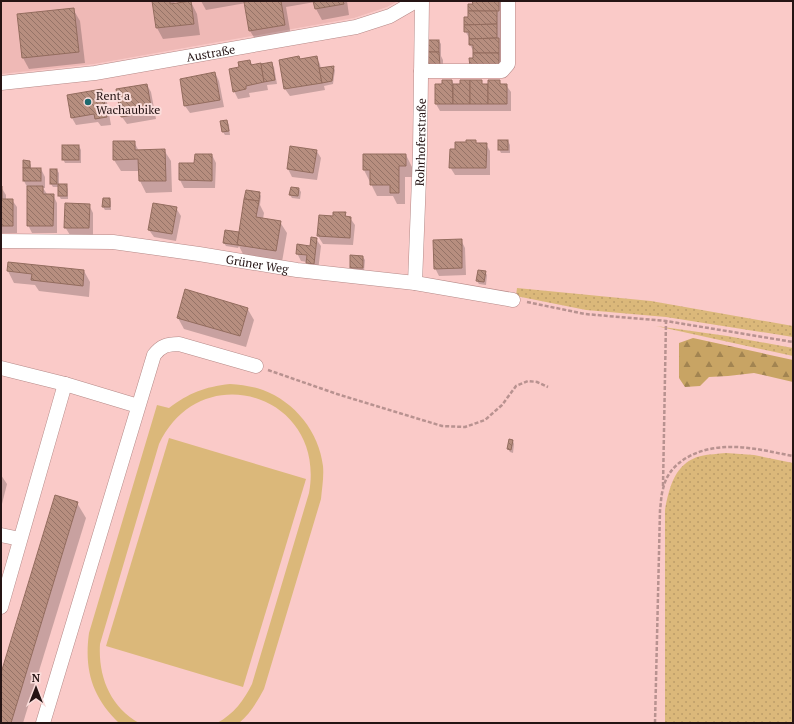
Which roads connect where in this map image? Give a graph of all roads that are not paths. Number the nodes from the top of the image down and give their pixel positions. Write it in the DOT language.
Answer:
graph roads {
  1 [pos="416,1"];
  2 [pos="422,1"];
  3 [pos="508,1"];
  4 [pos="421,71"];
  5 [pos="1,83"];
  6 [pos="1,241"];
  7 [pos="415,283"];
  8 [pos="513,300"];
  9 [pos="256,366"];
  10 [pos="1,368"];
  11 [pos="65,384"];
  12 [pos="138,406"];
  13 [pos="1,535"];
  14 [pos="20,539"];
  15 [pos="1,607"];
  16 [pos="43,723"];
  1 -- 5 [label="street, Austraße"];
  2 -- 4 [label="street, Rohrhoferstraße"];
  3 -- 4 [label="street"];
  4 -- 7 [label="street, Rohrhoferstraße"];
  6 -- 7 [label="street, Grüner Weg"];
  7 -- 8 [label="street, Grüner Weg"];
  9 -- 12 [label="street"];
  10 -- 11 [label="street"];
  11 -- 12 [label="street"];
  11 -- 14 [label="street"];
  12 -- 16 [label="street"];
  13 -- 14 [label="street"];
  14 -- 15 [label="street"];
}
